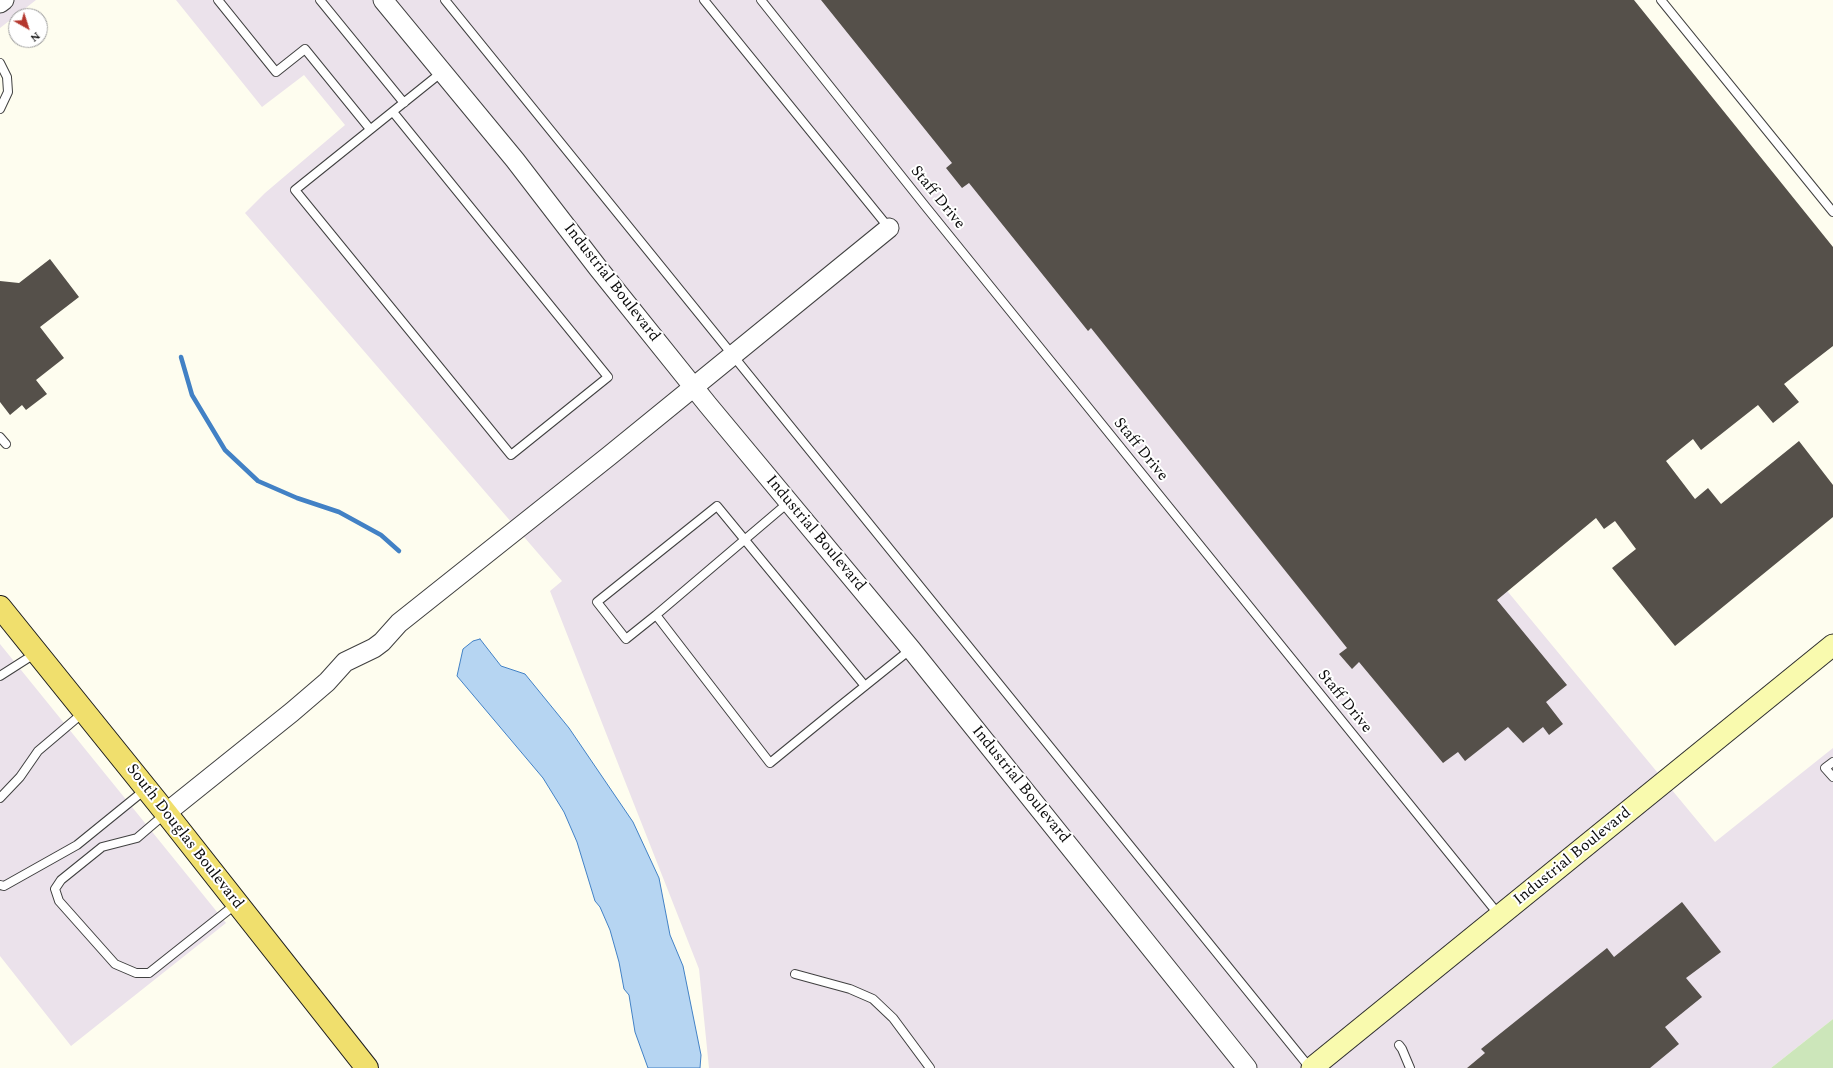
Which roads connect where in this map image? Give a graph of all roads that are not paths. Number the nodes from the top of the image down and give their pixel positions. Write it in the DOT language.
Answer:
graph roads {
  1 [pos="4,0"];
  2 [pos="218,0"];
  3 [pos="320,0"];
  4 [pos="383,0"];
  5 [pos="445,0"];
  6 [pos="704,0"];
  7 [pos="761,0"];
  8 [pos="1661,0"];
  9 [pos="0,3"];
  10 [pos="0,63"];
  11 [pos="442,72"];
  12 [pos="404,103"];
  13 [pos="0,109"];
  14 [pos="392,112"];
  15 [pos="370,129"];
  16 [pos="1833,212"];
  17 [pos="884,222"];
  18 [pos="737,362"];
  19 [pos="694,386"];
  20 [pos="0,437"];
  21 [pos="6,444"];
  22 [pos="789,502"];
  23 [pos="744,540"];
  24 [pos="0,607"];
  25 [pos="656,615"];
  26 [pos="1833,646"];
  27 [pos="911,649"];
  28 [pos="37,653"];
  29 [pos="0,676"];
  30 [pos="865,686"];
  31 [pos="84,712"];
  32 [pos="1833,762"];
  33 [pos="1833,778"];
  34 [pos="146,789"];
  35 [pos="0,798"];
  36 [pos="166,813"];
  37 [pos="0,885"];
  38 [pos="237,904"];
  39 [pos="1499,916"];
  40 [pos="795,974"];
  41 [pos="1399,1045"];
  42 [pos="367,1068"];
  43 [pos="930,1068"];
  44 [pos="1247,1068"];
  45 [pos="1311,1068"];
  46 [pos="1410,1068"];
  1 -- 9 [label="street"];
  2 -- 15 [label="lane"];
  3 -- 12 [label="lane"];
  4 -- 11 [label="street, Industrial Boulevard"];
  5 -- 18 [label="lane"];
  6 -- 17 [label="lane"];
  7 -- 39 [label="lane, Staff Drive"];
  8 -- 16 [label="lane"];
  10 -- 13 [label="lane"];
  11 -- 12 [label="lane"];
  11 -- 19 [label="street, Industrial Boulevard"];
  12 -- 14 [label="lane"];
  14 -- 15 [label="lane"];
  14 -- 15 [label="lane"];
  17 -- 18 [label="street"];
  18 -- 19 [label="street"];
  18 -- 45 [label="lane"];
  19 -- 22 [label="street, Industrial Boulevard"];
  19 -- 36 [label="street"];
  20 -- 21 [label="lane"];
  22 -- 23 [label="lane"];
  22 -- 27 [label="street, Industrial Boulevard"];
  23 -- 25 [label="lane"];
  23 -- 25 [label="lane"];
  23 -- 30 [label="lane"];
  24 -- 28 [label="main road, South Douglas Boulevard"];
  25 -- 30 [label="lane"];
  26 -- 39 [label="main road, Industrial Boulevard"];
  27 -- 30 [label="lane"];
  27 -- 44 [label="street, Industrial Boulevard"];
  28 -- 29 [label="lane"];
  28 -- 31 [label="main road, South Douglas Boulevard"];
  31 -- 34 [label="main road, South Douglas Boulevard"];
  31 -- 35 [label="lane"];
  32 -- 33 [label="lane"];
  34 -- 36 [label="main road, South Douglas Boulevard"];
  34 -- 37 [label="lane"];
  36 -- 38 [label="main road, South Douglas Boulevard"];
  36 -- 38 [label="lane"];
  38 -- 42 [label="main road, South Douglas Boulevard"];
  39 -- 45 [label="main road, Industrial Boulevard"];
  40 -- 43 [label="lane"];
  41 -- 46 [label="lane"];
}
